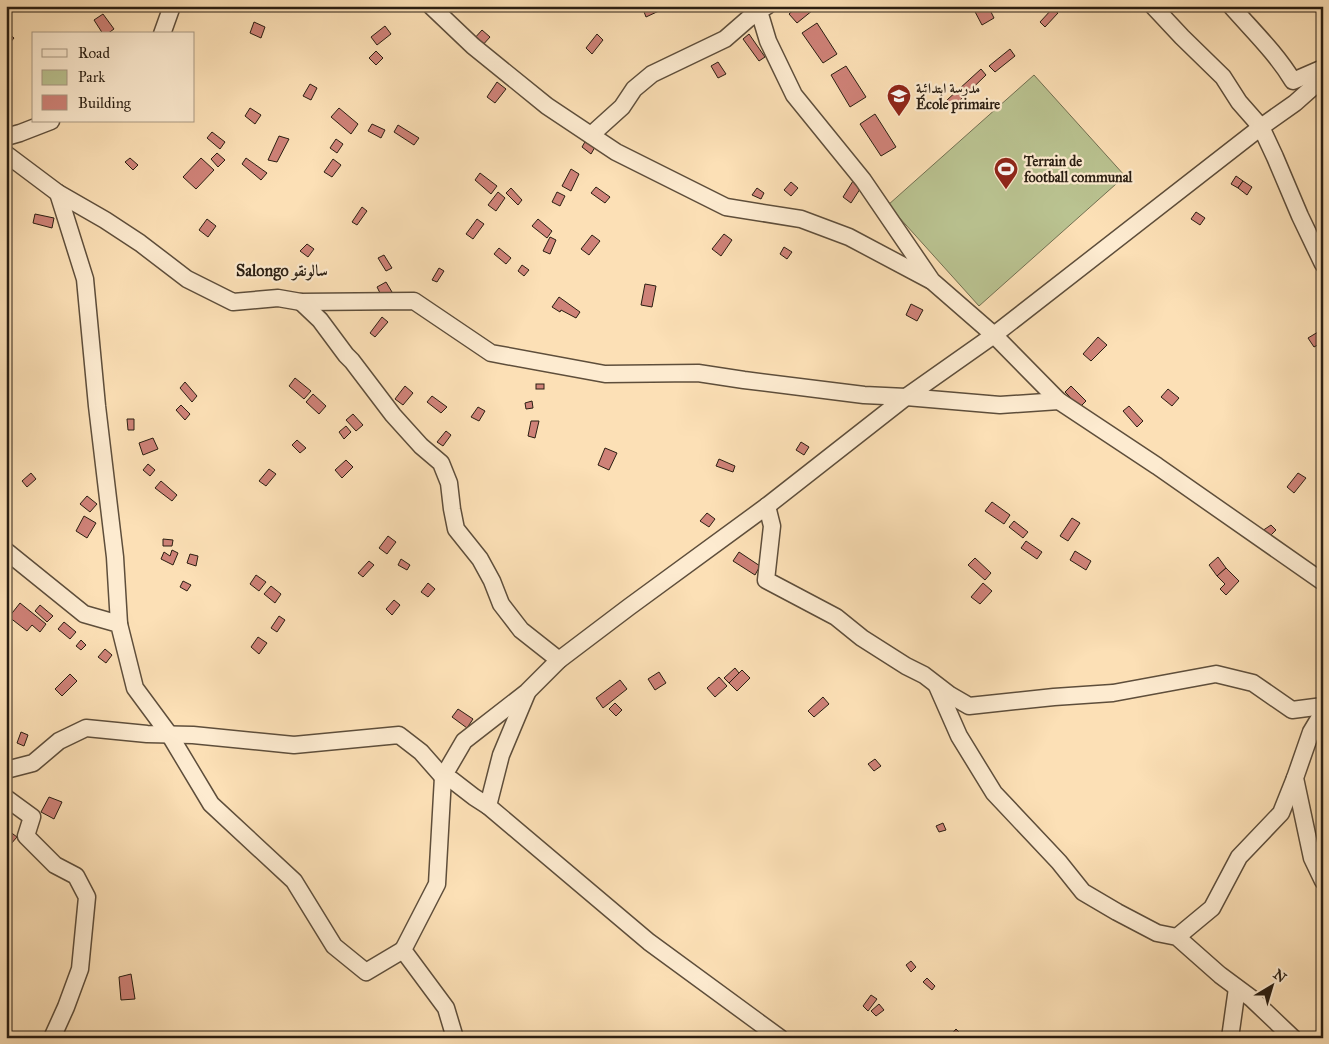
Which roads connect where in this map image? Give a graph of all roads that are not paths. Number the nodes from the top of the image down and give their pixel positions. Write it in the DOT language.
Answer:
graph roads {
  1 [pos="172,6"];
  2 [pos="431,6"];
  3 [pos="1153,6"];
  4 [pos="1231,6"];
  5 [pos="763,9"];
  6 [pos="163,32"];
  7 [pos="1323,68"];
  8 [pos="1323,78"];
  9 [pos="1293,82"];
  10 [pos="1295,103"];
  11 [pos="48,122"];
  12 [pos="1261,127"];
  13 [pos="591,135"];
  14 [pos="6,137"];
  15 [pos="6,154"];
  16 [pos="58,193"];
  17 [pos="1323,264"];
  18 [pos="932,281"];
  19 [pos="301,302"];
  20 [pos="994,335"];
  21 [pos="906,397"];
  22 [pos="1059,401"];
  23 [pos="767,506"];
  24 [pos="6,551"];
  25 [pos="1323,582"];
  26 [pos="119,624"];
  27 [pos="559,660"];
  28 [pos="936,684"];
  29 [pos="527,692"];
  30 [pos="1323,706"];
  31 [pos="1323,712"];
  32 [pos="169,734"];
  33 [pos="6,770"];
  34 [pos="443,777"];
  35 [pos="1296,778"];
  36 [pos="6,798"];
  37 [pos="488,806"];
  38 [pos="1323,881"];
  39 [pos="1177,937"];
  40 [pos="403,950"];
  41 [pos="1237,988"];
  42 [pos="52,1038"];
  43 [pos="455,1038"];
  44 [pos="780,1038"];
  45 [pos="1230,1038"];
  46 [pos="1293,1038"];
  1 -- 6 [label="street"];
  2 -- 13 [label="street"];
  3 -- 12 [label="street"];
  4 -- 9 [label="street"];
  5 -- 13 [label="street"];
  5 -- 18 [label="street"];
  7 -- 9 [label="street"];
  8 -- 10 [label="street"];
  9 -- 10 [label="street"];
  10 -- 12 [label="street"];
  11 -- 14 [label="street"];
  12 -- 17 [label="street"];
  12 -- 20 [label="street"];
  13 -- 18 [label="street"];
  15 -- 16 [label="street"];
  16 -- 19 [label="street"];
  16 -- 26 [label="street"];
  18 -- 20 [label="street"];
  19 -- 21 [label="street"];
  19 -- 27 [label="street"];
  20 -- 21 [label="street"];
  20 -- 22 [label="street"];
  21 -- 22 [label="street"];
  21 -- 23 [label="street"];
  22 -- 25 [label="street"];
  23 -- 27 [label="street"];
  23 -- 28 [label="street"];
  24 -- 26 [label="street"];
  26 -- 32 [label="street"];
  27 -- 29 [label="street"];
  28 -- 30 [label="street"];
  28 -- 39 [label="street"];
  29 -- 34 [label="street"];
  29 -- 37 [label="street"];
  31 -- 35 [label="street"];
  32 -- 33 [label="street"];
  32 -- 34 [label="street"];
  32 -- 40 [label="street"];
  34 -- 37 [label="street"];
  34 -- 40 [label="street"];
  35 -- 38 [label="street"];
  35 -- 39 [label="street"];
  36 -- 42 [label="street"];
  37 -- 44 [label="street"];
  39 -- 41 [label="street"];
  40 -- 43 [label="street"];
  41 -- 45 [label="street"];
  41 -- 46 [label="street"];
}
